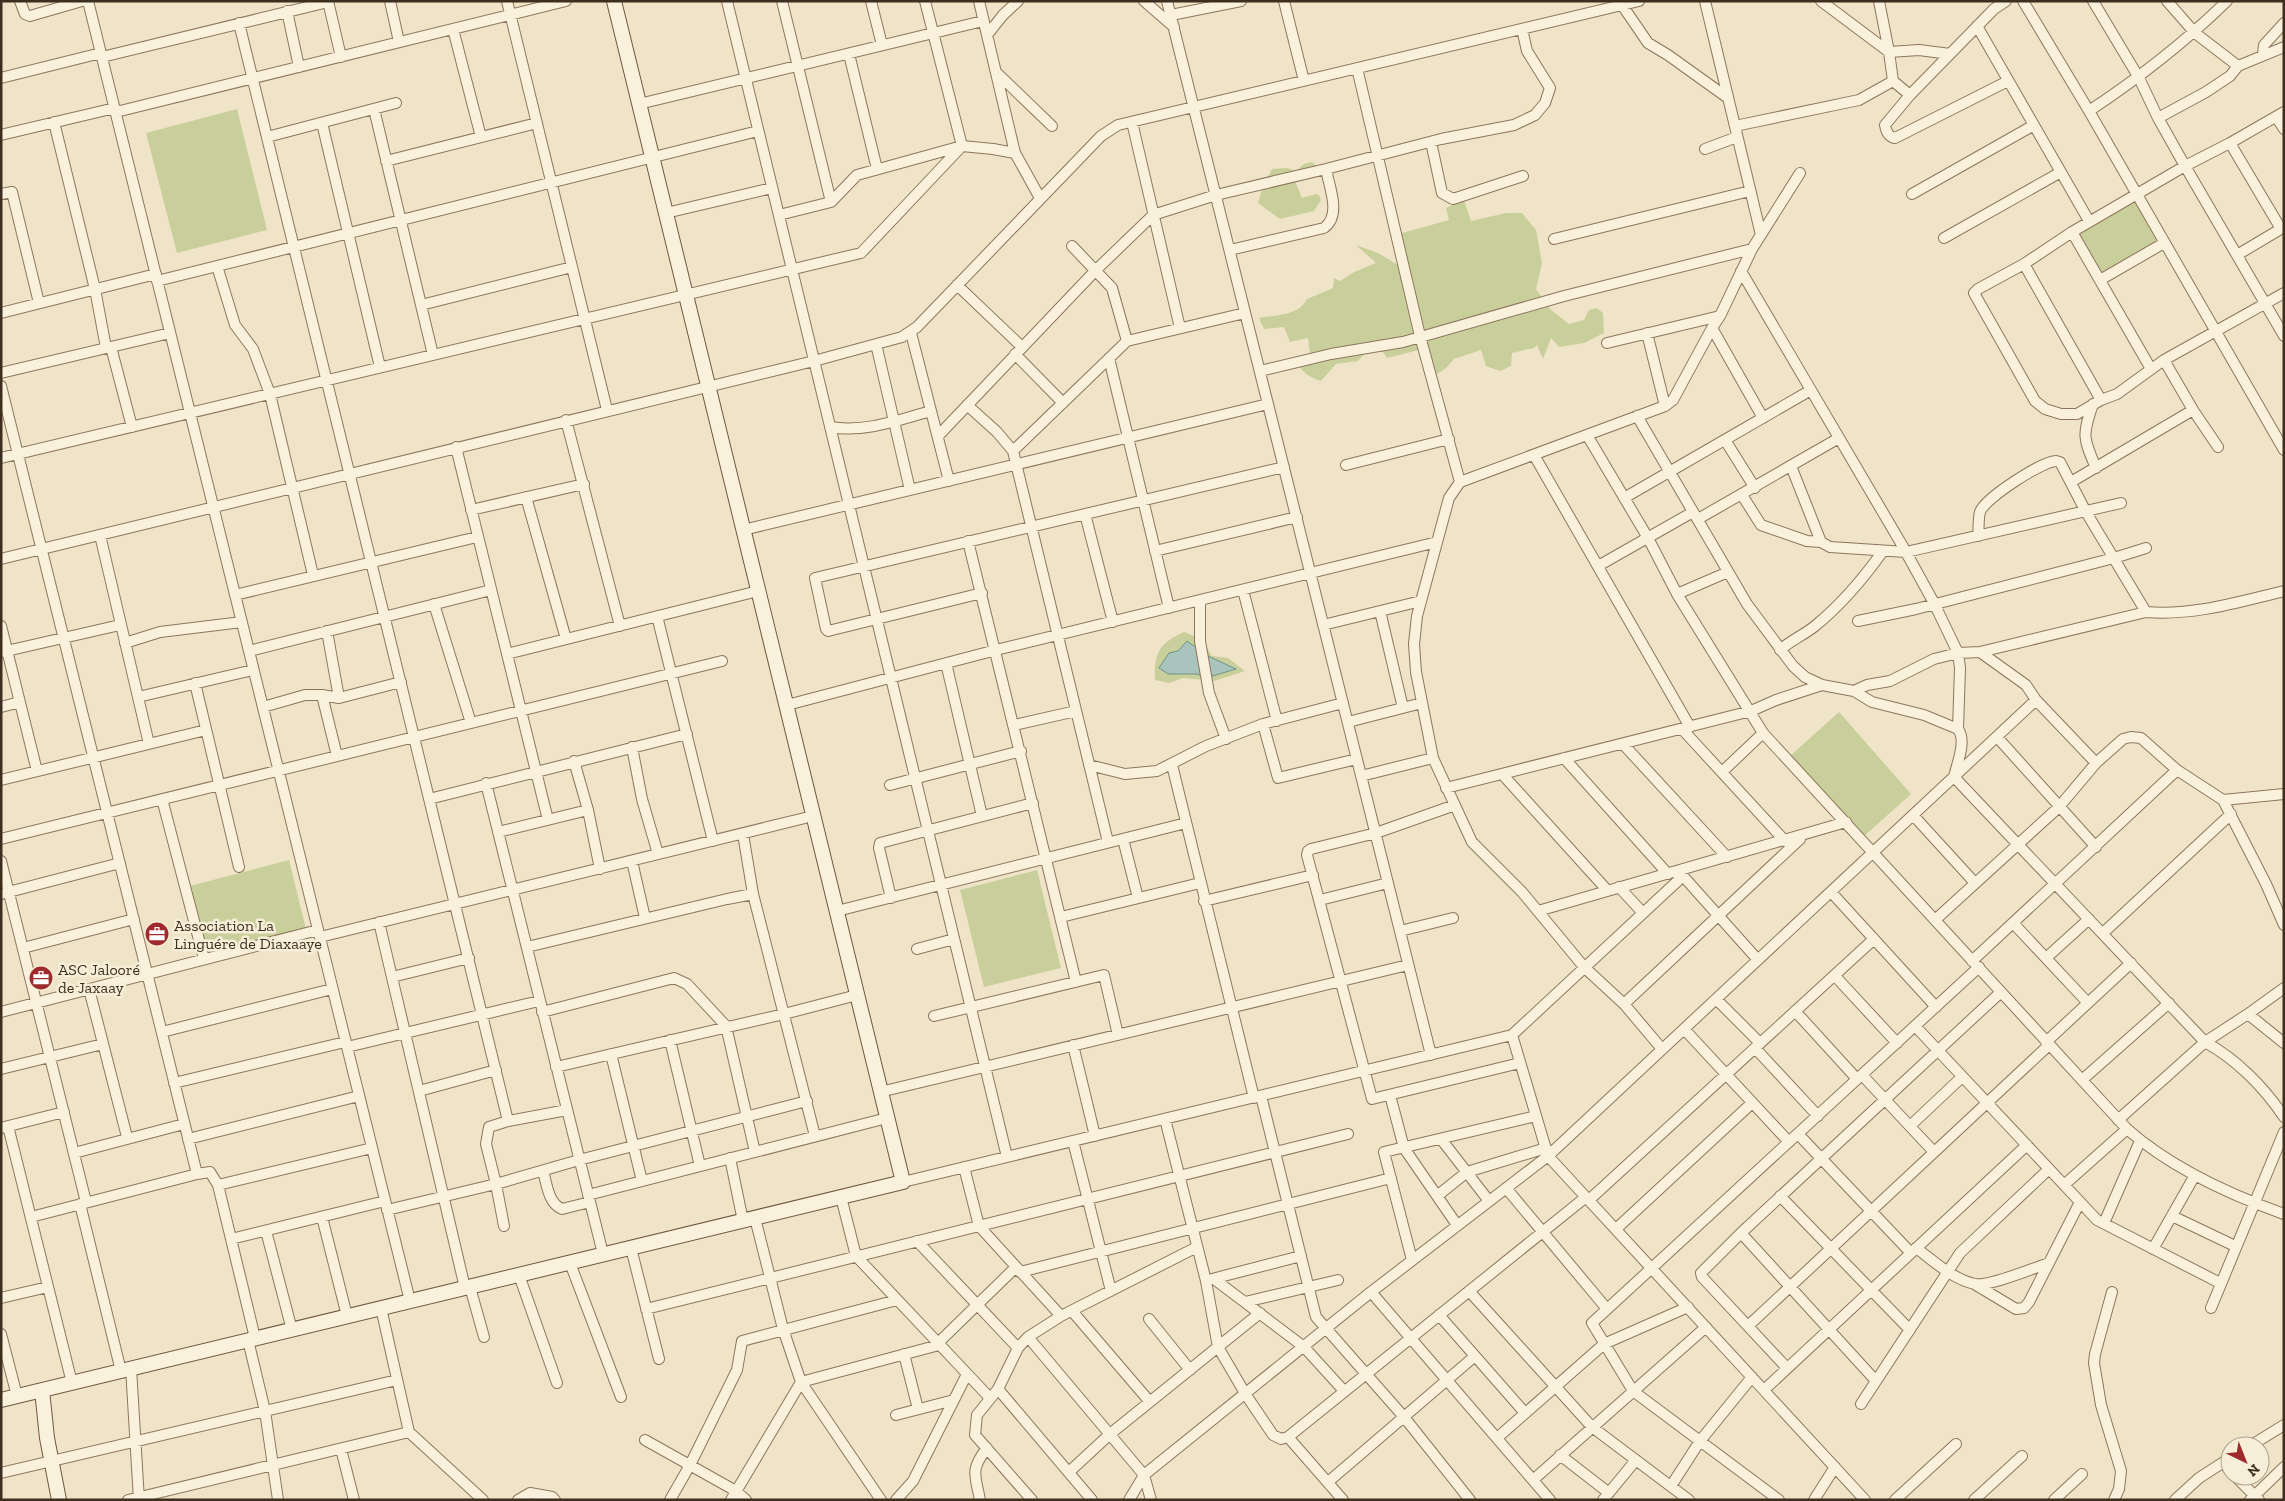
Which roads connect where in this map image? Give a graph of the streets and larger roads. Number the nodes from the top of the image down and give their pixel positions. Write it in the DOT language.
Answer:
graph roads {
  1 [pos="20,1"];
  2 [pos="82,1"];
  3 [pos="88,1"];
  4 [pos="328,1"];
  5 [pos="390,1"];
  6 [pos="507,1"];
  7 [pos="566,1"];
  8 [pos="614,1"];
  9 [pos="727,1"];
  10 [pos="782,1"];
  11 [pos="871,1"];
  12 [pos="925,1"];
  13 [pos="979,1"];
  14 [pos="1018,1"];
  15 [pos="1144,1"];
  16 [pos="1167,1"];
  17 [pos="1240,1"];
  18 [pos="1284,1"];
  19 [pos="1639,1"];
  20 [pos="1704,1"];
  21 [pos="1821,1"];
  22 [pos="1878,1"];
  23 [pos="2006,1"];
  24 [pos="2023,1"];
  25 [pos="2093,1"];
  26 [pos="2167,1"];
  27 [pos="2227,1"];
  28 [pos="1622,5"];
  29 [pos="1993,5"];
  30 [pos="287,12"];
  31 [pos="510,15"];
  32 [pos="1171,15"];
  33 [pos="984,21"];
  34 [pos="239,23"];
  35 [pos="2284,23"];
  36 [pos="1978,26"];
  37 [pos="1174,27"];
  38 [pos="453,29"];
  39 [pos="1522,29"];
  40 [pos="933,33"];
  41 [pos="2195,33"];
  42 [pos="987,35"];
  43 [pos="399,42"];
  44 [pos="882,45"];
  45 [pos="2284,46"];
  46 [pos="1890,52"];
  47 [pos="849,54"];
  48 [pos="1950,54"];
  49 [pos="2264,54"];
  50 [pos="102,55"];
  51 [pos="341,57"];
  52 [pos="798,66"];
  53 [pos="2238,66"];
  54 [pos="299,67"];
  55 [pos="1357,68"];
  56 [pos="996,72"];
  57 [pos="1,78"];
  58 [pos="252,78"];
  59 [pos="746,78"];
  60 [pos="2139,78"];
  61 [pos="1304,81"];
  62 [pos="1893,81"];
  63 [pos="2008,81"];
  64 [pos="1910,95"];
  65 [pos="1728,98"];
  66 [pos="396,104"];
  67 [pos="639,104"];
  68 [pos="1194,107"];
  69 [pos="374,109"];
  70 [pos="115,110"];
  71 [pos="2089,111"];
  72 [pos="2280,115"];
  73 [pos="2158,118"];
  74 [pos="54,122"];
  75 [pos="1132,122"];
  76 [pos="322,123"];
  77 [pos="537,123"];
  78 [pos="2034,125"];
  79 [pos="1052,126"];
  80 [pos="1734,126"];
  81 [pos="2284,129"];
  82 [pos="758,131"];
  83 [pos="1,135"];
  84 [pos="267,137"];
  85 [pos="481,137"];
  86 [pos="1737,138"];
  87 [pos="1431,142"];
  88 [pos="2230,144"];
  89 [pos="962,146"];
  90 [pos="1705,149"];
  91 [pos="1015,153"];
  92 [pos="1377,156"];
  93 [pos="652,158"];
  94 [pos="386,161"];
  95 [pos="2185,166"];
  96 [pos="877,169"];
  97 [pos="1326,169"];
  98 [pos="2061,172"];
  99 [pos="1800,173"];
  100 [pos="1523,176"];
  101 [pos="552,183"];
  102 [pos="772,188"];
  103 [pos="1750,191"];
  104 [pos="1,194"];
  105 [pos="1216,194"];
  106 [pos="1912,194"];
  107 [pos="2136,194"];
  108 [pos="1040,198"];
  109 [pos="831,202"];
  110 [pos="666,213"];
  111 [pos="1153,215"];
  112 [pos="779,216"];
  113 [pos="401,220"];
  114 [pos="2090,221"];
  115 [pos="2282,228"];
  116 [pos="2072,232"];
  117 [pos="348,233"];
  118 [pos="1761,235"];
  119 [pos="1944,238"];
  120 [pos="1554,239"];
  121 [pos="2164,242"];
  122 [pos="1072,246"];
  123 [pos="294,247"];
  124 [pos="1752,249"];
  125 [pos="1230,250"];
  126 [pos="2237,255"];
  127 [pos="2024,264"];
  128 [pos="217,266"];
  129 [pos="572,267"];
  130 [pos="792,269"];
  131 [pos="1096,270"];
  132 [pos="1741,271"];
  133 [pos="157,277"];
  134 [pos="2100,280"];
  135 [pos="957,285"];
  136 [pos="95,289"];
  137 [pos="2284,293"];
  138 [pos="686,294"];
  139 [pos="39,303"];
  140 [pos="2264,304"];
  141 [pos="421,305"];
  142 [pos="1245,312"];
  143 [pos="1,313"];
  144 [pos="1720,316"];
  145 [pos="585,319"];
  146 [pos="1180,328"];
  147 [pos="1712,328"];
  148 [pos="2215,330"];
  149 [pos="170,332"];
  150 [pos="911,332"];
  151 [pos="1647,333"];
  152 [pos="1420,336"];
  153 [pos="2284,336"];
  154 [pos="1127,341"];
  155 [pos="1608,343"];
  156 [pos="876,344"];
  157 [pos="109,347"];
  158 [pos="1019,351"];
  159 [pos="433,355"];
  160 [pos="1109,358"];
  161 [pos="2164,360"];
  162 [pos="814,361"];
  163 [pos="380,368"];
  164 [pos="2151,370"];
  165 [pos="1260,371"];
  166 [pos="1,373"];
  167 [pos="327,380"];
  168 [pos="1,386"];
  169 [pos="708,386"];
  170 [pos="1811,390"];
  171 [pos="270,394"];
  172 [pos="2097,402"];
  173 [pos="1063,403"];
  174 [pos="1268,404"];
  175 [pos="967,405"];
  176 [pos="1665,406"];
  177 [pos="607,410"];
  178 [pos="2193,410"];
  179 [pos="931,412"];
  180 [pos="190,413"];
  181 [pos="1637,416"];
  182 [pos="1763,418"];
  183 [pos="566,420"];
  184 [pos="894,421"];
  185 [pos="132,427"];
  186 [pos="830,427"];
  187 [pos="1587,435"];
  188 [pos="938,436"];
  189 [pos="1128,438"];
  190 [pos="1839,438"];
  191 [pos="1449,439"];
  192 [pos="1725,440"];
  193 [pos="456,447"];
  194 [pos="2218,447"];
  195 [pos="2284,450"];
  196 [pos="1013,451"];
  197 [pos="18,454"];
  198 [pos="1534,454"];
  199 [pos="1,458"];
  200 [pos="1016,465"];
  201 [pos="1346,465"];
  202 [pos="1791,466"];
  203 [pos="1284,467"];
  204 [pos="2096,468"];
  205 [pos="1670,472"];
  206 [pos="350,474"];
  207 [pos="949,481"];
  208 [pos="1460,482"];
  209 [pos="2071,482"];
  210 [pos="584,484"];
  211 [pos="292,488"];
  212 [pos="1754,488"];
  213 [pos="910,490"];
  214 [pos="1742,495"];
  215 [pos="526,496"];
  216 [pos="1624,498"];
  217 [pos="1143,500"];
  218 [pos="2121,503"];
  219 [pos="849,505"];
  220 [pos="213,507"];
  221 [pos="471,510"];
  222 [pos="2086,512"];
  223 [pos="1085,514"];
  224 [pos="1695,516"];
  225 [pos="1296,517"];
  226 [pos="1031,526"];
  227 [pos="744,530"];
  228 [pos="100,535"];
  229 [pos="1978,536"];
  230 [pos="477,537"];
  231 [pos="1648,538"];
  232 [pos="968,541"];
  233 [pos="1437,542"];
  234 [pos="1821,542"];
  235 [pos="2146,548"];
  236 [pos="42,549"];
  237 [pos="1155,551"];
  238 [pos="1883,551"];
  239 [pos="1906,552"];
  240 [pos="2114,558"];
  241 [pos="1,559"];
  242 [pos="372,562"];
  243 [pos="864,566"];
  244 [pos="1598,566"];
  245 [pos="1728,572"];
  246 [pos="1310,573"];
  247 [pos="312,575"];
  248 [pos="491,590"];
  249 [pos="1243,590"];
  250 [pos="758,591"];
  251 [pos="2284,591"];
  252 [pos="982,593"];
  253 [pos="1677,594"];
  254 [pos="235,595"];
  255 [pos="1200,600"];
  256 [pos="1421,601"];
  257 [pos="1934,603"];
  258 [pos="434,604"];
  259 [pos="1169,608"];
  260 [pos="1380,611"];
  261 [pos="2146,612"];
  262 [pos="657,616"];
  263 [pos="385,617"];
  264 [pos="877,620"];
  265 [pos="1858,621"];
  266 [pos="242,622"];
  267 [pos="1113,622"];
  268 [pos="120,625"];
  269 [pos="1323,625"];
  270 [pos="1,626"];
  271 [pos="620,626"];
  272 [pos="326,631"];
  273 [pos="1058,636"];
  274 [pos="64,638"];
  275 [pos="566,639"];
  276 [pos="124,643"];
  277 [pos="996,650"];
  278 [pos="1780,650"];
  279 [pos="249,651"];
  280 [pos="4,652"];
  281 [pos="1980,652"];
  282 [pos="1958,653"];
  283 [pos="507,654"];
  284 [pos="722,661"];
  285 [pos="946,663"];
  286 [pos="254,670"];
  287 [pos="671,674"];
  288 [pos="891,677"];
  289 [pos="401,682"];
  290 [pos="195,684"];
  291 [pos="1822,685"];
  292 [pos="1854,691"];
  293 [pos="322,695"];
  294 [pos="138,697"];
  295 [pos="339,698"];
  296 [pos="2036,700"];
  297 [pos="20,702"];
  298 [pos="1343,703"];
  299 [pos="1422,703"];
  300 [pos="787,705"];
  301 [pos="1,707"];
  302 [pos="263,707"];
  303 [pos="1403,708"];
  304 [pos="521,710"];
  305 [pos="1076,711"];
  306 [pos="1751,711"];
  307 [pos="1277,721"];
  308 [pos="1348,722"];
  309 [pos="471,723"];
  310 [pos="1263,724"];
  311 [pos="1014,725"];
  312 [pos="1686,728"];
  313 [pos="1958,729"];
  314 [pos="206,730"];
  315 [pos="1763,733"];
  316 [pos="687,734"];
  317 [pos="414,737"];
  318 [pos="1997,737"];
  319 [pos="1226,739"];
  320 [pos="148,744"];
  321 [pos="1623,744"];
  322 [pos="632,747"];
  323 [pos="1021,751"];
  324 [pos="337,756"];
  325 [pos="94,758"];
  326 [pos="1433,758"];
  327 [pos="1564,758"];
  328 [pos="1357,759"];
  329 [pos="574,761"];
  330 [pos="2096,763"];
  331 [pos="970,764"];
  332 [pos="1089,765"];
  333 [pos="1172,765"];
  334 [pos="278,770"];
  335 [pos="2177,770"];
  336 [pos="37,771"];
  337 [pos="536,771"];
  338 [pos="1722,772"];
  339 [pos="1502,774"];
  340 [pos="1361,776"];
  341 [pos="915,777"];
  342 [pos="1954,777"];
  343 [pos="1,780"];
  344 [pos="486,783"];
  345 [pos="219,785"];
  346 [pos="890,785"];
  347 [pos="1446,788"];
  348 [pos="2284,794"];
  349 [pos="162,799"];
  350 [pos="430,799"];
  351 [pos="2223,800"];
  352 [pos="1034,803"];
  353 [pos="1454,805"];
  354 [pos="2058,807"];
  355 [pos="588,810"];
  356 [pos="107,812"];
  357 [pos="2231,814"];
  358 [pos="1913,815"];
  359 [pos="813,816"];
  360 [pos="982,816"];
  361 [pos="548,820"];
  362 [pos="1846,822"];
  363 [pos="1186,823"];
  364 [pos="928,830"];
  365 [pos="498,832"];
  366 [pos="1376,833"];
  367 [pos="743,834"];
  368 [pos="1803,836"];
  369 [pos="1,838"];
  370 [pos="1123,839"];
  371 [pos="713,841"];
  372 [pos="1785,841"];
  373 [pos="1108,842"];
  374 [pos="2018,844"];
  375 [pos="2096,847"];
  376 [pos="1873,852"];
  377 [pos="658,854"];
  378 [pos="1727,857"];
  379 [pos="1047,858"];
  380 [pos="1,861"];
  381 [pos="632,861"];
  382 [pos="120,863"];
  383 [pos="239,867"];
  384 [pos="600,868"];
  385 [pos="1682,873"];
  386 [pos="1668,874"];
  387 [pos="1313,875"];
  388 [pos="1200,883"];
  389 [pos="1388,883"];
  390 [pos="1975,883"];
  391 [pos="2056,884"];
  392 [pos="942,885"];
  393 [pos="1619,887"];
  394 [pos="513,890"];
  395 [pos="1607,890"];
  396 [pos="1831,892"];
  397 [pos="5,893"];
  398 [pos="753,894"];
  399 [pos="891,898"];
  400 [pos="1138,898"];
  401 [pos="1320,900"];
  402 [pos="1204,901"];
  403 [pos="455,904"];
  404 [pos="836,911"];
  405 [pos="1538,912"];
  406 [pos="1643,913"];
  407 [pos="1718,915"];
  408 [pos="1062,917"];
  409 [pos="645,918"];
  410 [pos="1453,918"];
  411 [pos="134,919"];
  412 [pos="2089,919"];
  413 [pos="1935,920"];
  414 [pos="379,922"];
  415 [pos="2013,923"];
  416 [pos="2284,925"];
  417 [pos="1400,931"];
  418 [pos="2103,933"];
  419 [pos="319,934"];
  420 [pos="954,939"];
  421 [pos="1874,939"];
  422 [pos="527,947"];
  423 [pos="23,948"];
  424 [pos="918,949"];
  425 [pos="468,958"];
  426 [pos="2046,958"];
  427 [pos="204,959"];
  428 [pos="1758,960"];
  429 [pos="1976,964"];
  430 [pos="2131,964"];
  431 [pos="1408,965"];
  432 [pos="1584,967"];
  433 [pos="147,974"];
  434 [pos="1834,976"];
  435 [pos="392,977"];
  436 [pos="1341,981"];
  437 [pos="1076,982"];
  438 [pos="2284,988"];
  439 [pos="89,989"];
  440 [pos="332,989"];
  441 [pos="2002,992"];
  442 [pos="857,995"];
  443 [pos="1716,999"];
  444 [pos="539,1001"];
  445 [pos="36,1002"];
  446 [pos="2088,1003"];
  447 [pos="2168,1003"];
  448 [pos="1624,1004"];
  449 [pos="1936,1007"];
  450 [pos="1231,1008"];
  451 [pos="971,1009"];
  452 [pos="1,1012"];
  453 [pos="542,1012"];
  454 [pos="1795,1012"];
  455 [pos="482,1014"];
  456 [pos="784,1014"];
  457 [pos="2248,1014"];
  458 [pos="934,1016"];
  459 [pos="726,1026"];
  460 [pos="1915,1026"];
  461 [pos="1684,1029"];
  462 [pos="162,1032"];
  463 [pos="405,1033"];
  464 [pos="1118,1035"];
  465 [pos="1512,1035"];
  466 [pos="670,1040"];
  467 [pos="2205,1042"];
  468 [pos="1896,1043"];
  469 [pos="2048,1043"];
  470 [pos="2284,1043"];
  471 [pos="103,1044"];
  472 [pos="346,1044"];
  473 [pos="1073,1045"];
  474 [pos="1758,1046"];
  475 [pos="1662,1049"];
  476 [pos="1938,1051"];
  477 [pos="611,1054"];
  478 [pos="1431,1055"];
  479 [pos="50,1057"];
  480 [pos="1520,1063"];
  481 [pos="986,1066"];
  482 [pos="556,1067"];
  483 [pos="1,1069"];
  484 [pos="496,1070"];
  485 [pos="1365,1071"];
  486 [pos="1726,1074"];
  487 [pos="1860,1077"];
  488 [pos="1962,1077"];
  489 [pos="2082,1080"];
  490 [pos="174,1084"];
  491 [pos="419,1091"];
  492 [pos="880,1092"];
  493 [pos="1390,1095"];
  494 [pos="359,1096"];
  495 [pos="1257,1097"];
  496 [pos="807,1100"];
  497 [pos="1885,1100"];
  498 [pos="1752,1103"];
  499 [pos="1987,1103"];
  500 [pos="567,1110"];
  501 [pos="64,1112"];
  502 [pos="746,1116"];
  503 [pos="1536,1116"];
  504 [pos="1818,1116"];
  505 [pos="2284,1117"];
  506 [pos="887,1118"];
  507 [pos="1165,1119"];
  508 [pos="2118,1120"];
  509 [pos="508,1121"];
  510 [pos="184,1124"];
  511 [pos="1910,1126"];
  512 [pos="5,1127"];
  513 [pos="2127,1129"];
  514 [pos="692,1130"];
  515 [pos="2284,1132"];
  516 [pos="1348,1134"];
  517 [pos="1798,1134"];
  518 [pos="815,1136"];
  519 [pos="1095,1136"];
  520 [pos="127,1138"];
  521 [pos="188,1138"];
  522 [pos="1441,1139"];
  523 [pos="1073,1141"];
  524 [pos="2140,1141"];
  525 [pos="1789,1142"];
  526 [pos="2027,1145"];
  527 [pos="634,1146"];
  528 [pos="372,1148"];
  529 [pos="1404,1148"];
  530 [pos="755,1152"];
  531 [pos="1275,1152"];
  532 [pos="1547,1152"];
  533 [pos="1934,1152"];
  534 [pos="74,1153"];
  535 [pos="1008,1157"];
  536 [pos="730,1158"];
  537 [pos="1822,1158"];
  538 [pos="579,1160"];
  539 [pos="700,1166"];
  540 [pos="964,1167"];
  541 [pos="2049,1169"];
  542 [pos="543,1171"];
  543 [pos="1467,1172"];
  544 [pos="197,1174"];
  545 [pos="2195,1175"];
  546 [pos="1180,1176"];
  547 [pos="1391,1178"];
  548 [pos="642,1181"];
  549 [pos="903,1182"];
  550 [pos="496,1184"];
  551 [pos="218,1185"];
  552 [pos="2064,1185"];
  553 [pos="1506,1188"];
  554 [pos="444,1195"];
  555 [pos="1437,1196"];
  556 [pos="1780,1196"];
  557 [pos="841,1197"];
  558 [pos="589,1198"];
  559 [pos="1088,1199"];
  560 [pos="1588,1199"];
  561 [pos="1489,1201"];
  562 [pos="2080,1202"];
  563 [pos="83,1203"];
  564 [pos="2253,1203"];
  565 [pos="1288,1204"];
  566 [pos="386,1205"];
  567 [pos="1872,1211"];
  568 [pos="2284,1214"];
  569 [pos="2172,1216"];
  570 [pos="31,1217"];
  571 [pos="322,1217"];
  572 [pos="749,1219"];
  573 [pos="2104,1224"];
  574 [pos="1457,1225"];
  575 [pos="504,1226"];
  576 [pos="978,1226"];
  577 [pos="1193,1228"];
  578 [pos="1616,1229"];
  579 [pos="266,1230"];
  580 [pos="1543,1232"];
  581 [pos="1741,1233"];
  582 [pos="231,1239"];
  583 [pos="917,1241"];
  584 [pos="2235,1246"];
  585 [pos="1197,1247"];
  586 [pos="631,1248"];
  587 [pos="1831,1249"];
  588 [pos="2154,1249"];
  589 [pos="1914,1250"];
  590 [pos="1101,1251"];
  591 [pos="603,1254"];
  592 [pos="856,1256"];
  593 [pos="1301,1256"];
  594 [pos="1412,1260"];
  595 [pos="570,1262"];
  596 [pos="2049,1263"];
  597 [pos="1652,1268"];
  598 [pos="1018,1270"];
  599 [pos="1947,1272"];
  600 [pos="519,1275"];
  601 [pos="770,1278"];
  602 [pos="1210,1280"];
  603 [pos="1338,1280"];
  604 [pos="2220,1283"];
  605 [pos="1976,1285"];
  606 [pos="48,1287"];
  607 [pos="467,1287"];
  608 [pos="1308,1287"];
  609 [pos="1790,1287"];
  610 [pos="1872,1289"];
  611 [pos="1111,1291"];
  612 [pos="1469,1291"];
  613 [pos="1371,1292"];
  614 [pos="2112,1292"];
  615 [pos="1,1298"];
  616 [pos="897,1300"];
  617 [pos="410,1301"];
  618 [pos="1245,1302"];
  619 [pos="978,1305"];
  620 [pos="1688,1307"];
  621 [pos="382,1308"];
  622 [pos="2211,1308"];
  623 [pos="646,1309"];
  624 [pos="1607,1310"];
  625 [pos="1072,1311"];
  626 [pos="1260,1313"];
  627 [pos="1439,1315"];
  628 [pos="347,1316"];
  629 [pos="1061,1316"];
  630 [pos="1149,1319"];
  631 [pos="1748,1326"];
  632 [pos="1706,1327"];
  633 [pos="783,1329"];
  634 [pos="1326,1329"];
  635 [pos="1828,1329"];
  636 [pos="292,1330"];
  637 [pos="1910,1330"];
  638 [pos="1,1334"];
  639 [pos="1028,1337"];
  640 [pos="484,1338"];
  641 [pos="1411,1338"];
  642 [pos="251,1339"];
  643 [pos="939,1344"];
  644 [pos="1604,1344"];
  645 [pos="1218,1347"];
  646 [pos="1304,1347"];
  647 [pos="1018,1348"];
  648 [pos="904,1354"];
  649 [pos="1475,1356"];
  650 [pos="659,1359"];
  651 [pos="1787,1368"];
  652 [pos="126,1370"];
  653 [pos="1190,1370"];
  654 [pos="967,1374"];
  655 [pos="1366,1374"];
  656 [pos="1752,1378"];
  657 [pos="398,1380"];
  658 [pos="1447,1380"];
  659 [pos="1876,1381"];
  660 [pos="801,1382"];
  661 [pos="72,1383"];
  662 [pos="557,1383"];
  663 [pos="1556,1386"];
  664 [pos="998,1389"];
  665 [pos="42,1390"];
  666 [pos="1764,1390"];
  667 [pos="1633,1391"];
  668 [pos="1344,1392"];
  669 [pos="1246,1395"];
  670 [pos="17,1396"];
  671 [pos="621,1397"];
  672 [pos="990,1398"];
  673 [pos="1,1400"];
  674 [pos="954,1400"];
  675 [pos="1150,1402"];
  676 [pos="1861,1404"];
  677 [pos="918,1410"];
  678 [pos="265,1411"];
  679 [pos="1525,1413"];
  680 [pos="896,1415"];
  681 [pos="1404,1417"];
  682 [pos="1592,1427"];
  683 [pos="2282,1429"];
  684 [pos="409,1432"];
  685 [pos="1110,1434"];
  686 [pos="2269,1436"];
  687 [pos="1288,1437"];
  688 [pos="1497,1438"];
  689 [pos="645,1440"];
  690 [pos="136,1441"];
  691 [pos="1700,1441"];
  692 [pos="1956,1444"];
  693 [pos="341,1448"];
  694 [pos="987,1448"];
  695 [pos="1560,1455"];
  696 [pos="2022,1456"];
  697 [pos="1636,1460"];
  698 [pos="52,1461"];
  699 [pos="272,1465"];
  700 [pos="690,1465"];
  701 [pos="1835,1467"];
  702 [pos="2284,1467"];
  703 [pos="2220,1468"];
  704 [pos="1069,1472"];
  705 [pos="1,1473"];
  706 [pos="2082,1474"];
  707 [pos="1144,1475"];
  708 [pos="1533,1480"];
  709 [pos="1328,1482"];
  710 [pos="2244,1486"];
  711 [pos="1675,1493"];
  712 [pos="733,1495"];
  713 [pos="1606,1496"];
  714 [pos="139,1498"];
  715 [pos="2254,1498"];
  716 [pos="59,1500"];
  717 [pos="128,1500"];
  718 [pos="278,1500"];
  719 [pos="354,1500"];
  720 [pos="483,1500"];
  721 [pos="518,1500"];
  722 [pos="555,1500"];
  723 [pos="670,1500"];
  724 [pos="746,1500"];
  725 [pos="881,1500"];
  726 [pos="896,1500"];
  727 [pos="980,1500"];
  728 [pos="1032,1500"];
  729 [pos="1092,1500"];
  730 [pos="1129,1500"];
  731 [pos="1151,1500"];
  732 [pos="1343,1500"];
  733 [pos="1470,1500"];
  734 [pos="1550,1500"];
  735 [pos="1689,1500"];
  736 [pos="1779,1500"];
  737 [pos="1814,1500"];
  738 [pos="1865,1500"];
  739 [pos="1895,1500"];
  740 [pos="1974,1500"];
  741 [pos="2054,1500"];
  742 [pos="2114,1500"];
  743 [pos="2175,1500"];
  1 -- 2 [label="street"];
  3 -- 50 [label="street"];
  4 -- 30 [label="street"];
  4 -- 51 [label="street"];
  5 -- 43 [label="street"];
  6 -- 31 [label="street"];
  7 -- 31 [label="street"];
  8 -- 67 [label="street"];
  9 -- 59 [label="street"];
  10 -- 52 [label="street"];
  11 -- 44 [label="street"];
  12 -- 40 [label="street"];
  13 -- 33 [label="street"];
  14 -- 42 [label="street"];
  15 -- 37 [label="street"];
  16 -- 32 [label="street"];
  17 -- 32 [label="street"];
  18 -- 61 [label="street"];
  19 -- 28 [label="street"];
  20 -- 65 [label="street"];
  21 -- 46 [label="street"];
  22 -- 46 [label="street"];
  23 -- 29 [label="street"];
  24 -- 71 [label="street"];
  25 -- 60 [label="street"];
  26 -- 41 [label="street"];
  27 -- 41 [label="street"];
  28 -- 39 [label="street"];
  28 -- 65 [label="street"];
  29 -- 36 [label="street"];
  30 -- 34 [label="street"];
  30 -- 54 [label="street"];
  31 -- 38 [label="street"];
  31 -- 77 [label="street"];
  32 -- 37 [label="street"];
  33 -- 40 [label="street"];
  33 -- 42 [label="street"];
  34 -- 50 [label="street"];
  34 -- 58 [label="street"];
  35 -- 49 [label="street"];
  36 -- 48 [label="street"];
  36 -- 63 [label="street"];
  37 -- 68 [label="street"];
  38 -- 43 [label="street"];
  38 -- 85 [label="street"];
  39 -- 55 [label="street"];
  39 -- 87 [label="street"];
  40 -- 44 [label="street"];
  40 -- 89 [label="street"];
  41 -- 53 [label="street"];
  41 -- 60 [label="street"];
  42 -- 56 [label="street"];
  43 -- 51 [label="street"];
  44 -- 47 [label="street"];
  45 -- 49 [label="street"];
  46 -- 48 [label="street"];
  46 -- 62 [label="street"];
  47 -- 52 [label="street"];
  47 -- 96 [label="street"];
  48 -- 64 [label="street"];
  49 -- 53 [label="street"];
  50 -- 57 [label="street"];
  50 -- 70 [label="street"];
  51 -- 54 [label="street"];
  52 -- 59 [label="street"];
  52 -- 109 [label="street"];
  53 -- 73 [label="street"];
  54 -- 58 [label="street"];
  55 -- 61 [label="street"];
  55 -- 92 [label="street"];
  56 -- 79 [label="street"];
  56 -- 91 [label="street"];
  58 -- 70 [label="street"];
  58 -- 84 [label="street"];
  59 -- 67 [label="street"];
  59 -- 82 [label="street"];
  60 -- 71 [label="street"];
  60 -- 73 [label="street"];
  61 -- 68 [label="street"];
  62 -- 64 [label="street"];
  62 -- 80 [label="street"];
  63 -- 64 [label="street"];
  63 -- 78 [label="street"];
  65 -- 80 [label="street"];
  66 -- 69 [label="street"];
  67 -- 93 [label="street"];
  68 -- 75 [label="street"];
  68 -- 105 [label="street"];
  69 -- 76 [label="street"];
  69 -- 94 [label="street"];
  70 -- 74 [label="street"];
  70 -- 133 [label="street"];
  71 -- 107 [label="street"];
  72 -- 81 [label="street"];
  72 -- 88 [label="street"];
  73 -- 95 [label="street"];
  74 -- 83 [label="street"];
  74 -- 136 [label="street"];
  75 -- 108 [label="street"];
  75 -- 111 [label="street"];
  76 -- 84 [label="street"];
  76 -- 117 [label="street"];
  77 -- 85 [label="street"];
  77 -- 101 [label="street"];
  78 -- 98 [label="street"];
  78 -- 106 [label="street"];
  80 -- 86 [label="street"];
  82 -- 93 [label="street"];
  82 -- 102 [label="street"];
  84 -- 123 [label="street"];
  85 -- 94 [label="street"];
  86 -- 90 [label="street"];
  86 -- 103 [label="street"];
  87 -- 92 [label="street"];
  87 -- 100 [label="street"];
  88 -- 95 [label="street"];
  88 -- 115 [label="street"];
  89 -- 91 [label="street"];
  89 -- 96 [label="street"];
  89 -- 130 [label="street"];
  91 -- 108 [label="street"];
  92 -- 97 [label="street"];
  92 -- 152 [label="street"];
  93 -- 101 [label="street"];
  93 -- 110 [label="street"];
  94 -- 113 [label="street"];
  95 -- 107 [label="street"];
  95 -- 126 [label="street"];
  96 -- 109 [label="street"];
  97 -- 105 [label="street"];
  97 -- 125 [label="street"];
  98 -- 114 [label="street"];
  98 -- 119 [label="street"];
  99 -- 118 [label="street"];
  101 -- 113 [label="street"];
  101 -- 129 [label="street"];
  102 -- 110 [label="street"];
  102 -- 112 [label="street"];
  103 -- 118 [label="street"];
  103 -- 120 [label="street"];
  104 -- 139 [label="street"];
  105 -- 111 [label="street"];
  105 -- 125 [label="street"];
  107 -- 114 [label="street"];
  107 -- 121 [label="street"];
  108 -- 135 [label="street"];
  109 -- 112 [label="street"];
  110 -- 138 [label="street"];
  111 -- 131 [label="street"];
  111 -- 146 [label="street"];
  112 -- 130 [label="street"];
  113 -- 117 [label="street"];
  113 -- 141 [label="street"];
  114 -- 116 [label="street"];
  115 -- 126 [label="street"];
  116 -- 127 [label="street"];
  116 -- 134 [label="street"];
  117 -- 123 [label="street"];
  117 -- 163 [label="street"];
  118 -- 124 [label="street"];
  121 -- 134 [label="street"];
  121 -- 148 [label="street"];
  122 -- 131 [label="street"];
  123 -- 128 [label="street"];
  123 -- 167 [label="street"];
  124 -- 132 [label="street"];
  124 -- 152 [label="street"];
  125 -- 142 [label="street"];
  126 -- 140 [label="street"];
  127 -- 172 [label="street"];
  127 -- 172 [label="street"];
  128 -- 133 [label="street"];
  128 -- 171 [label="street"];
  129 -- 141 [label="street"];
  129 -- 145 [label="street"];
  130 -- 138 [label="street"];
  130 -- 162 [label="street"];
  131 -- 154 [label="street"];
  131 -- 158 [label="street"];
  132 -- 144 [label="street"];
  132 -- 170 [label="street"];
  133 -- 136 [label="street"];
  133 -- 149 [label="street"];
  134 -- 164 [label="street"];
  135 -- 150 [label="street"];
  135 -- 158 [label="street"];
  136 -- 139 [label="street"];
  136 -- 157 [label="street"];
  137 -- 140 [label="street"];
  138 -- 145 [label="street"];
  138 -- 169 [label="street"];
  139 -- 143 [label="street"];
  140 -- 148 [label="street"];
  140 -- 153 [label="street"];
  141 -- 159 [label="street"];
  142 -- 146 [label="street"];
  142 -- 165 [label="street"];
  144 -- 147 [label="street"];
  144 -- 151 [label="street"];
  145 -- 159 [label="street"];
  145 -- 177 [label="street"];
  146 -- 154 [label="street"];
  147 -- 176 [label="street"];
  147 -- 182 [label="street"];
  148 -- 161 [label="street"];
  148 -- 195 [label="street"];
  149 -- 157 [label="street"];
  149 -- 180 [label="street"];
  150 -- 156 [label="street"];
  150 -- 179 [label="street"];
  151 -- 155 [label="street"];
  151 -- 176 [label="street"];
  152 -- 165 [label="street"];
  152 -- 191 [label="street"];
  154 -- 160 [label="street"];
  156 -- 162 [label="street"];
  156 -- 184 [label="street"];
  157 -- 166 [label="street"];
  157 -- 185 [label="street"];
  158 -- 173 [label="street"];
  158 -- 175 [label="street"];
  159 -- 163 [label="street"];
  160 -- 173 [label="street"];
  160 -- 189 [label="street"];
  161 -- 164 [label="street"];
  161 -- 178 [label="street"];
  162 -- 169 [label="street"];
  162 -- 186 [label="street"];
  163 -- 167 [label="street"];
  164 -- 172 [label="street"];
  165 -- 174 [label="street"];
  167 -- 171 [label="street"];
  167 -- 206 [label="street"];
  168 -- 197 [label="street"];
  169 -- 177 [label="street"];
  169 -- 227 [label="street"];
  170 -- 182 [label="street"];
  170 -- 190 [label="street"];
  171 -- 180 [label="street"];
  171 -- 211 [label="street"];
  172 -- 204 [label="street"];
  173 -- 196 [label="street"];
  174 -- 189 [label="street"];
  174 -- 203 [label="street"];
  175 -- 188 [label="street"];
  175 -- 196 [label="street"];
  176 -- 181 [label="street"];
  177 -- 183 [label="street"];
  178 -- 194 [label="street"];
  178 -- 204 [label="street"];
  179 -- 184 [label="street"];
  179 -- 188 [label="street"];
  180 -- 185 [label="street"];
  180 -- 220 [label="street"];
  181 -- 187 [label="street"];
  181 -- 205 [label="street"];
  182 -- 192 [label="street"];
  183 -- 193 [label="street"];
  183 -- 210 [label="street"];
  184 -- 186 [label="street"];
  184 -- 213 [label="street"];
  185 -- 197 [label="street"];
  186 -- 219 [label="street"];
  187 -- 198 [label="street"];
  187 -- 216 [label="street"];
  188 -- 207 [label="street"];
  189 -- 200 [label="street"];
  189 -- 217 [label="street"];
  190 -- 202 [label="street"];
  190 -- 239 [label="street"];
  191 -- 201 [label="street"];
  191 -- 208 [label="street"];
  192 -- 205 [label="street"];
  192 -- 212 [label="street"];
  193 -- 206 [label="street"];
  193 -- 221 [label="street"];
  196 -- 200 [label="street"];
  197 -- 199 [label="street"];
  197 -- 236 [label="street"];
  198 -- 208 [label="street"];
  198 -- 244 [label="street"];
  200 -- 207 [label="street"];
  200 -- 226 [label="street"];
  202 -- 212 [label="street"];
  202 -- 234 [label="street"];
  203 -- 217 [label="street"];
  203 -- 225 [label="street"];
  204 -- 209 [label="street"];
  205 -- 216 [label="street"];
  205 -- 224 [label="street"];
  206 -- 211 [label="street"];
  206 -- 242 [label="street"];
  207 -- 213 [label="street"];
  208 -- 233 [label="street"];
  209 -- 222 [label="street"];
  209 -- 229 [label="street"];
  210 -- 215 [label="street"];
  210 -- 271 [label="street"];
  211 -- 220 [label="street"];
  211 -- 247 [label="street"];
  212 -- 214 [label="street"];
  213 -- 219 [label="street"];
  214 -- 224 [label="street"];
  214 -- 234 [label="street"];
  215 -- 221 [label="street"];
  215 -- 275 [label="street"];
  216 -- 231 [label="street"];
  217 -- 223 [label="street"];
  217 -- 237 [label="street"];
  218 -- 222 [label="street"];
  219 -- 227 [label="street"];
  219 -- 243 [label="street"];
  220 -- 228 [label="street"];
  220 -- 254 [label="street"];
  221 -- 230 [label="street"];
  222 -- 229 [label="street"];
  222 -- 240 [label="street"];
  223 -- 226 [label="street"];
  223 -- 267 [label="street"];
  224 -- 231 [label="street"];
  224 -- 245 [label="street"];
  225 -- 237 [label="street"];
  225 -- 246 [label="street"];
  226 -- 232 [label="street"];
  226 -- 273 [label="street"];
  227 -- 250 [label="street"];
  228 -- 236 [label="street"];
  228 -- 268 [label="street"];
  229 -- 239 [label="street"];
  230 -- 242 [label="street"];
  230 -- 248 [label="street"];
  231 -- 244 [label="street"];
  231 -- 253 [label="street"];
  232 -- 243 [label="street"];
  232 -- 252 [label="street"];
  233 -- 246 [label="street"];
  233 -- 256 [label="street"];
  234 -- 238 [label="street"];
  235 -- 240 [label="street"];
  236 -- 241 [label="street"];
  236 -- 274 [label="street"];
  237 -- 259 [label="street"];
  238 -- 239 [label="street"];
  238 -- 278 [label="street"];
  239 -- 257 [label="street"];
  240 -- 257 [label="street"];
  240 -- 261 [label="street"];
  242 -- 247 [label="street"];
  242 -- 263 [label="street"];
  243 -- 264 [label="street"];
  243 -- 264 [label="street"];
  244 -- 312 [label="street"];
  245 -- 253 [label="street"];
  245 -- 278 [label="street"];
  246 -- 249 [label="street"];
  246 -- 269 [label="street"];
  247 -- 254 [label="street"];
  248 -- 258 [label="street"];
  248 -- 283 [label="street"];
  249 -- 255 [label="street"];
  249 -- 307 [label="street"];
  250 -- 262 [label="street"];
  250 -- 300 [label="street"];
  251 -- 261 [label="street"];
  252 -- 264 [label="street"];
  252 -- 277 [label="street"];
  253 -- 306 [label="street"];
  254 -- 266 [label="street"];
  255 -- 259 [label="street"];
  255 -- 319 [label="street"];
  256 -- 260 [label="street"];
  256 -- 299 [label="street"];
  257 -- 265 [label="street"];
  257 -- 282 [label="street"];
  258 -- 263 [label="street"];
  258 -- 309 [label="street"];
  259 -- 267 [label="street"];
  260 -- 269 [label="street"];
  260 -- 303 [label="street"];
  261 -- 281 [label="street"];
  262 -- 271 [label="street"];
  262 -- 287 [label="street"];
  263 -- 272 [label="street"];
  263 -- 289 [label="street"];
  264 -- 288 [label="street"];
  266 -- 276 [label="street"];
  266 -- 279 [label="street"];
  267 -- 273 [label="street"];
  268 -- 274 [label="street"];
  268 -- 276 [label="street"];
  269 -- 298 [label="street"];
  270 -- 280 [label="street"];
  271 -- 275 [label="street"];
  272 -- 279 [label="street"];
  272 -- 295 [label="street"];
  273 -- 277 [label="street"];
  273 -- 305 [label="street"];
  274 -- 280 [label="street"];
  274 -- 325 [label="street"];
  275 -- 283 [label="street"];
  276 -- 294 [label="street"];
  277 -- 285 [label="street"];
  277 -- 311 [label="street"];
  278 -- 291 [label="street"];
  279 -- 286 [label="street"];
  280 -- 297 [label="street"];
  281 -- 282 [label="street"];
  281 -- 296 [label="street"];
  282 -- 292 [label="street"];
  282 -- 313 [label="street"];
  283 -- 304 [label="street"];
  284 -- 287 [label="street"];
  285 -- 288 [label="street"];
  285 -- 331 [label="street"];
  286 -- 290 [label="street"];
  286 -- 302 [label="street"];
  287 -- 304 [label="street"];
  287 -- 316 [label="street"];
  288 -- 300 [label="street"];
  288 -- 341 [label="street"];
  289 -- 295 [label="street"];
  289 -- 317 [label="street"];
  290 -- 294 [label="street"];
  290 -- 314 [label="street"];
  291 -- 292 [label="street"];
  291 -- 306 [label="street"];
  292 -- 313 [label="street"];
  293 -- 295 [label="street"];
  293 -- 302 [label="street"];
  293 -- 324 [label="street"];
  294 -- 320 [label="street"];
  296 -- 318 [label="street"];
  296 -- 330 [label="street"];
  297 -- 301 [label="street"];
  297 -- 336 [label="street"];
  298 -- 307 [label="street"];
  298 -- 308 [label="street"];
  299 -- 303 [label="street"];
  299 -- 326 [label="street"];
  300 -- 359 [label="street"];
  302 -- 334 [label="street"];
  303 -- 308 [label="street"];
  304 -- 309 [label="street"];
  304 -- 337 [label="street"];
  305 -- 311 [label="street"];
  305 -- 332 [label="street"];
  306 -- 312 [label="street"];
  306 -- 315 [label="street"];
  307 -- 310 [label="street"];
  308 -- 328 [label="street"];
  309 -- 317 [label="street"];
  310 -- 319 [label="street"];
  310 -- 328 [label="street"];
  311 -- 323 [label="street"];
  312 -- 321 [label="street"];
  312 -- 338 [label="street"];
  313 -- 342 [label="street"];
  314 -- 320 [label="street"];
  314 -- 345 [label="street"];
  315 -- 338 [label="street"];
  315 -- 362 [label="street"];
  316 -- 322 [label="street"];
  316 -- 371 [label="street"];
  317 -- 324 [label="street"];
  317 -- 350 [label="street"];
  318 -- 342 [label="street"];
  318 -- 354 [label="street"];
  319 -- 333 [label="street"];
  320 -- 325 [label="street"];
  321 -- 327 [label="street"];
  321 -- 378 [label="street"];
  322 -- 329 [label="street"];
  322 -- 377 [label="street"];
  323 -- 331 [label="street"];
  323 -- 352 [label="street"];
  324 -- 334 [label="street"];
  325 -- 336 [label="street"];
  325 -- 356 [label="street"];
  326 -- 340 [label="street"];
  326 -- 347 [label="street"];
  327 -- 339 [label="street"];
  327 -- 386 [label="street"];
  328 -- 340 [label="street"];
  329 -- 337 [label="street"];
  329 -- 355 [label="street"];
  330 -- 335 [label="street"];
  330 -- 354 [label="street"];
  331 -- 341 [label="street"];
  331 -- 360 [label="street"];
  332 -- 333 [label="street"];
  332 -- 373 [label="street"];
  333 -- 363 [label="street"];
  334 -- 345 [label="street"];
  334 -- 419 [label="street"];
  335 -- 351 [label="street"];
  335 -- 375 [label="street"];
  336 -- 343 [label="street"];
  337 -- 344 [label="street"];
  337 -- 361 [label="street"];
  338 -- 372 [label="street"];
  339 -- 347 [label="street"];
  339 -- 395 [label="street"];
  340 -- 366 [label="street"];
  341 -- 346 [label="street"];
  341 -- 364 [label="street"];
  342 -- 358 [label="street"];
  342 -- 374 [label="street"];
  344 -- 350 [label="street"];
  344 -- 365 [label="street"];
  345 -- 349 [label="street"];
  345 -- 383 [label="street"];
  347 -- 353 [label="street"];
  348 -- 351 [label="street"];
  349 -- 356 [label="street"];
  349 -- 427 [label="street"];
  350 -- 403 [label="street"];
  351 -- 357 [label="street"];
  352 -- 360 [label="street"];
  352 -- 379 [label="street"];
  353 -- 366 [label="street"];
  353 -- 405 [label="street"];
  354 -- 374 [label="street"];
  354 -- 375 [label="street"];
  355 -- 361 [label="street"];
  355 -- 384 [label="street"];
  356 -- 369 [label="street"];
  356 -- 382 [label="street"];
  357 -- 416 [label="street"];
  357 -- 418 [label="street"];
  358 -- 376 [label="street"];
  358 -- 390 [label="street"];
  359 -- 367 [label="street"];
  359 -- 404 [label="street"];
  360 -- 364 [label="street"];
  361 -- 365 [label="street"];
  362 -- 368 [label="street"];
  362 -- 376 [label="street"];
  363 -- 370 [label="street"];
  363 -- 388 [label="street"];
  364 -- 392 [label="street"];
  364 -- 399 [label="street"];
  365 -- 394 [label="street"];
  366 -- 387 [label="street"];
  366 -- 389 [label="street"];
  367 -- 371 [label="street"];
  367 -- 398 [label="street"];
  368 -- 372 [label="street"];
  368 -- 407 [label="street"];
  370 -- 373 [label="street"];
  370 -- 400 [label="street"];
  371 -- 377 [label="street"];
  372 -- 378 [label="street"];
  373 -- 379 [label="street"];
  374 -- 390 [label="street"];
  374 -- 391 [label="street"];
  375 -- 391 [label="street"];
  376 -- 396 [label="street"];
  376 -- 413 [label="street"];
  377 -- 381 [label="street"];
  378 -- 385 [label="street"];
  379 -- 392 [label="street"];
  379 -- 408 [label="street"];
  380 -- 397 [label="street"];
  381 -- 384 [label="street"];
  381 -- 409 [label="street"];
  382 -- 397 [label="street"];
  382 -- 411 [label="street"];
  384 -- 394 [label="street"];
  385 -- 386 [label="street"];
  385 -- 406 [label="street"];
  385 -- 407 [label="street"];
  386 -- 393 [label="street"];
  387 -- 401 [label="street"];
  387 -- 402 [label="street"];
  388 -- 400 [label="street"];
  388 -- 402 [label="street"];
  389 -- 401 [label="street"];
  389 -- 417 [label="street"];
  390 -- 413 [label="street"];
  391 -- 412 [label="street"];
  391 -- 415 [label="street"];
  392 -- 399 [label="street"];
  392 -- 420 [label="street"];
  393 -- 395 [label="street"];
  393 -- 406 [label="street"];
  394 -- 403 [label="street"];
  394 -- 422 [label="street"];
  395 -- 405 [label="street"];
  396 -- 421 [label="street"];
  396 -- 428 [label="street"];
  397 -- 423 [label="street"];
  398 -- 409 [label="street"];
  398 -- 456 [label="street"];
  399 -- 404 [label="street"];
  400 -- 408 [label="street"];
  401 -- 436 [label="street"];
  402 -- 450 [label="street"];
  403 -- 414 [label="street"];
  403 -- 425 [label="street"];
  404 -- 442 [label="street"];
  405 -- 432 [label="street"];
  406 -- 432 [label="street"];
  407 -- 428 [label="street"];
  407 -- 448 [label="street"];
  408 -- 437 [label="street"];
  409 -- 422 [label="street"];
  410 -- 417 [label="street"];
  411 -- 423 [label="street"];
  411 -- 433 [label="street"];
  412 -- 418 [label="street"];
  412 -- 426 [label="street"];
  413 -- 429 [label="street"];
  414 -- 419 [label="street"];
  414 -- 435 [label="street"];
  415 -- 426 [label="street"];
  415 -- 429 [label="street"];
  417 -- 431 [label="street"];
  418 -- 430 [label="street"];
  419 -- 427 [label="street"];
  419 -- 440 [label="street"];
  420 -- 424 [label="street"];
  420 -- 451 [label="street"];
  421 -- 434 [label="street"];
  421 -- 449 [label="street"];
  422 -- 444 [label="street"];
  423 -- 445 [label="street"];
  425 -- 435 [label="street"];
  425 -- 455 [label="street"];
  426 -- 446 [label="street"];
  427 -- 433 [label="street"];
  428 -- 443 [label="street"];
  429 -- 441 [label="street"];
  429 -- 449 [label="street"];
  430 -- 446 [label="street"];
  430 -- 447 [label="street"];
  431 -- 436 [label="street"];
  431 -- 478 [label="street"];
  432 -- 448 [label="street"];
  432 -- 465 [label="street"];
  433 -- 439 [label="street"];
  433 -- 462 [label="street"];
  434 -- 454 [label="street"];
  434 -- 468 [label="street"];
  435 -- 463 [label="street"];
  436 -- 450 [label="street"];
  436 -- 485 [label="street"];
  437 -- 451 [label="street"];
  437 -- 464 [label="street"];
  438 -- 457 [label="street"];
  439 -- 445 [label="street"];
  439 -- 471 [label="street"];
  440 -- 462 [label="street"];
  440 -- 472 [label="street"];
  441 -- 469 [label="street"];
  441 -- 476 [label="street"];
  442 -- 456 [label="street"];
  442 -- 492 [label="street"];
  443 -- 461 [label="street"];
  443 -- 474 [label="street"];
  444 -- 453 [label="street"];
  444 -- 455 [label="street"];
  445 -- 452 [label="street"];
  445 -- 479 [label="street"];
  446 -- 469 [label="street"];
  447 -- 467 [label="street"];
  447 -- 489 [label="street"];
  448 -- 475 [label="street"];
  449 -- 460 [label="street"];
  450 -- 464 [label="street"];
  450 -- 495 [label="street"];
  451 -- 458 [label="street"];
  451 -- 481 [label="street"];
  453 -- 459 [label="street"];
  453 -- 482 [label="street"];
  454 -- 474 [label="street"];
  454 -- 487 [label="street"];
  455 -- 463 [label="street"];
  455 -- 484 [label="street"];
  456 -- 459 [label="street"];
  456 -- 496 [label="street"];
  457 -- 467 [label="street"];
  457 -- 470 [label="street"];
  459 -- 466 [label="street"];
  459 -- 502 [label="street"];
  460 -- 468 [label="street"];
  460 -- 476 [label="street"];
  461 -- 475 [label="street"];
  461 -- 486 [label="street"];
  462 -- 490 [label="street"];
  463 -- 472 [label="street"];
  463 -- 491 [label="street"];
  464 -- 473 [label="street"];
  465 -- 478 [label="street"];
  465 -- 480 [label="street"];
  466 -- 477 [label="street"];
  466 -- 514 [label="street"];
  467 -- 505 [label="street"];
  467 -- 508 [label="street"];
  468 -- 487 [label="street"];
  469 -- 489 [label="street"];
  469 -- 499 [label="street"];
  471 -- 479 [label="street"];
  471 -- 520 [label="street"];
  472 -- 490 [label="street"];
  472 -- 494 [label="street"];
  473 -- 481 [label="street"];
  473 -- 519 [label="street"];
  474 -- 486 [label="street"];
  474 -- 504 [label="street"];
  475 -- 532 [label="street"];
  476 -- 488 [label="street"];
  476 -- 497 [label="street"];
  477 -- 482 [label="street"];
  477 -- 527 [label="street"];
  478 -- 485 [label="street"];
  479 -- 483 [label="street"];
  479 -- 501 [label="street"];
  480 -- 493 [label="street"];
  480 -- 503 [label="street"];
  481 -- 492 [label="street"];
  481 -- 535 [label="street"];
  482 -- 500 [label="street"];
  484 -- 491 [label="street"];
  484 -- 509 [label="street"];
  485 -- 493 [label="street"];
  485 -- 495 [label="street"];
  486 -- 498 [label="street"];
  486 -- 560 [label="street"];
  487 -- 497 [label="street"];
  487 -- 504 [label="street"];
  488 -- 499 [label="street"];
  488 -- 511 [label="street"];
  489 -- 508 [label="street"];
  490 -- 510 [label="street"];
  491 -- 554 [label="street"];
  492 -- 506 [label="street"];
  493 -- 529 [label="street"];
  494 -- 521 [label="street"];
  494 -- 528 [label="street"];
  495 -- 507 [label="street"];
  495 -- 531 [label="street"];
  496 -- 502 [label="street"];
  496 -- 518 [label="street"];
  497 -- 511 [label="street"];
  497 -- 537 [label="street"];
  498 -- 525 [label="street"];
  498 -- 578 [label="street"];
  499 -- 526 [label="street"];
  499 -- 533 [label="street"];
  500 -- 509 [label="street"];
  500 -- 538 [label="street"];
  501 -- 512 [label="street"];
  501 -- 534 [label="street"];
  502 -- 514 [label="street"];
  502 -- 530 [label="street"];
  503 -- 522 [label="street"];
  503 -- 532 [label="street"];
  504 -- 517 [label="street"];
  506 -- 518 [label="street"];
  506 -- 549 [label="street"];
  507 -- 519 [label="street"];
  507 -- 546 [label="street"];
  508 -- 513 [label="street"];
  509 -- 550 [label="street"];
  510 -- 520 [label="street"];
  510 -- 521 [label="street"];
  511 -- 533 [label="street"];
  512 -- 570 [label="street"];
  513 -- 524 [label="street"];
  513 -- 552 [label="street"];
  514 -- 527 [label="street"];
  514 -- 539 [label="street"];
  515 -- 564 [label="street"];
  516 -- 531 [label="street"];
  517 -- 525 [label="street"];
  517 -- 537 [label="street"];
  518 -- 530 [label="street"];
  519 -- 523 [label="street"];
  520 -- 534 [label="street"];
  521 -- 544 [label="street"];
  522 -- 529 [label="street"];
  522 -- 543 [label="street"];
  523 -- 535 [label="street"];
  523 -- 559 [label="street"];
  524 -- 545 [label="street"];
  524 -- 573 [label="street"];
  525 -- 597 [label="street"];
  526 -- 541 [label="street"];
  526 -- 589 [label="street"];
  527 -- 538 [label="street"];
  527 -- 548 [label="street"];
  528 -- 551 [label="street"];
  528 -- 566 [label="street"];
  529 -- 547 [label="street"];
  529 -- 555 [label="street"];
  530 -- 536 [label="street"];
  531 -- 546 [label="street"];
  531 -- 565 [label="street"];
  532 -- 543 [label="street"];
  532 -- 553 [label="street"];
  532 -- 560 [label="street"];
  533 -- 567 [label="street"];
  534 -- 563 [label="street"];
  535 -- 540 [label="street"];
  536 -- 539 [label="street"];
  536 -- 572 [label="street"];
  537 -- 556 [label="street"];
  537 -- 567 [label="street"];
  538 -- 542 [label="street"];
  538 -- 558 [label="street"];
  539 -- 548 [label="street"];
  540 -- 549 [label="street"];
  540 -- 576 [label="street"];
  541 -- 552 [label="street"];
  541 -- 599 [label="street"];
  542 -- 550 [label="street"];
  542 -- 558 [label="street"];
  543 -- 555 [label="street"];
  543 -- 561 [label="street"];
  544 -- 551 [label="street"];
  544 -- 563 [label="street"];
  545 -- 564 [label="street"];
  545 -- 569 [label="street"];
  546 -- 559 [label="street"];
  546 -- 577 [label="street"];
  547 -- 565 [label="street"];
  547 -- 594 [label="street"];
  548 -- 558 [label="street"];
  549 -- 557 [label="street"];
  550 -- 554 [label="street"];
  550 -- 575 [label="street"];
  551 -- 582 [label="street"];
  552 -- 562 [label="street"];
  553 -- 561 [label="street"];
  553 -- 580 [label="street"];
  554 -- 566 [label="street"];
  554 -- 607 [label="street"];
  555 -- 574 [label="street"];
  556 -- 581 [label="street"];
  556 -- 587 [label="street"];
  557 -- 572 [label="street"];
  557 -- 592 [label="street"];
  558 -- 591 [label="street"];
  559 -- 576 [label="street"];
  559 -- 590 [label="street"];
  560 -- 578 [label="street"];
  560 -- 580 [label="street"];
  561 -- 574 [label="street"];
  562 -- 573 [label="street"];
  562 -- 596 [label="street"];
  563 -- 570 [label="street"];
  563 -- 652 [label="street"];
  564 -- 568 [label="street"];
  564 -- 584 [label="street"];
  565 -- 577 [label="street"];
  565 -- 593 [label="street"];
  566 -- 571 [label="street"];
  566 -- 617 [label="street"];
  567 -- 587 [label="street"];
  567 -- 589 [label="street"];
  569 -- 584 [label="street"];
  569 -- 588 [label="street"];
  570 -- 606 [label="street"];
  571 -- 579 [label="street"];
  571 -- 628 [label="street"];
  572 -- 586 [label="street"];
  572 -- 601 [label="street"];
  573 -- 588 [label="street"];
  574 -- 594 [label="street"];
  576 -- 583 [label="street"];
  576 -- 598 [label="street"];
  577 -- 585 [label="street"];
  577 -- 590 [label="street"];
  578 -- 597 [label="street"];
  579 -- 582 [label="street"];
  579 -- 636 [label="street"];
  580 -- 612 [label="street"];
  580 -- 624 [label="street"];
  581 -- 609 [label="street"];
  581 -- 631 [label="street"];
  582 -- 642 [label="street"];
  583 -- 592 [label="street"];
  583 -- 619 [label="street"];
  584 -- 604 [label="street"];
  585 -- 602 [label="street"];
  585 -- 611 [label="street"];
  586 -- 591 [label="street"];
  586 -- 623 [label="street"];
  587 -- 609 [label="street"];
  587 -- 610 [label="street"];
  588 -- 604 [label="street"];
  589 -- 599 [label="street"];
  589 -- 610 [label="street"];
  590 -- 598 [label="street"];
  590 -- 611 [label="street"];
  591 -- 595 [label="street"];
  592 -- 601 [label="street"];
  592 -- 616 [label="street"];
  593 -- 602 [label="street"];
  593 -- 608 [label="street"];
  594 -- 613 [label="street"];
  595 -- 600 [label="street"];
  595 -- 671 [label="street"];
  596 -- 605 [label="street"];
  596 -- 605 [label="street"];
  597 -- 620 [label="street"];
  597 -- 624 [label="street"];
  598 -- 619 [label="street"];
  598 -- 629 [label="street"];
  599 -- 605 [label="street"];
  599 -- 637 [label="street"];
  600 -- 607 [label="street"];
  600 -- 662 [label="street"];
  601 -- 623 [label="street"];
  601 -- 633 [label="street"];
  602 -- 618 [label="street"];
  602 -- 645 [label="street"];
  603 -- 608 [label="street"];
  604 -- 622 [label="street"];
  606 -- 615 [label="street"];
  606 -- 661 [label="street"];
  607 -- 617 [label="street"];
  607 -- 640 [label="street"];
  608 -- 618 [label="street"];
  608 -- 634 [label="street"];
  609 -- 631 [label="street"];
  609 -- 635 [label="street"];
  610 -- 635 [label="street"];
  610 -- 637 [label="street"];
  611 -- 625 [label="street"];
  612 -- 627 [label="street"];
  612 -- 663 [label="street"];
  613 -- 634 [label="street"];
  613 -- 641 [label="street"];
  614 -- 742 [label="street"];
  616 -- 633 [label="street"];
  616 -- 643 [label="street"];
  617 -- 621 [label="street"];
  618 -- 626 [label="street"];
  619 -- 643 [label="street"];
  619 -- 647 [label="street"];
  620 -- 632 [label="street"];
  620 -- 644 [label="street"];
  621 -- 628 [label="street"];
  621 -- 657 [label="street"];
  623 -- 650 [label="street"];
  624 -- 644 [label="street"];
  625 -- 629 [label="street"];
  625 -- 675 [label="street"];
  626 -- 645 [label="street"];
  626 -- 646 [label="street"];
  627 -- 641 [label="street"];
  627 -- 649 [label="street"];
  628 -- 636 [label="street"];
  629 -- 639 [label="street"];
  630 -- 653 [label="street"];
  631 -- 651 [label="street"];
  632 -- 656 [label="street"];
  632 -- 667 [label="street"];
  633 -- 660 [label="street"];
  633 -- 700 [label="street"];
  634 -- 646 [label="street"];
  634 -- 655 [label="street"];
  635 -- 651 [label="street"];
  635 -- 659 [label="street"];
  636 -- 642 [label="street"];
  637 -- 659 [label="street"];
  638 -- 670 [label="street"];
  639 -- 647 [label="street"];
  639 -- 685 [label="street"];
  641 -- 655 [label="street"];
  641 -- 658 [label="street"];
  642 -- 652 [label="street"];
  642 -- 678 [label="street"];
  643 -- 648 [label="street"];
  643 -- 654 [label="street"];
  644 -- 663 [label="street"];
  644 -- 667 [label="street"];
  645 -- 653 [label="street"];
  645 -- 669 [label="street"];
  646 -- 668 [label="street"];
  646 -- 669 [label="street"];
  647 -- 664 [label="street"];
  648 -- 660 [label="street"];
  648 -- 677 [label="street"];
  649 -- 658 [label="street"];
  649 -- 679 [label="street"];
  651 -- 666 [label="street"];
  652 -- 661 [label="street"];
  652 -- 690 [label="street"];
  653 -- 675 [label="street"];
  654 -- 672 [label="street"];
  654 -- 674 [label="street"];
  655 -- 668 [label="street"];
  655 -- 681 [label="street"];
  656 -- 666 [label="street"];
  656 -- 691 [label="street"];
  657 -- 678 [label="street"];
  657 -- 684 [label="street"];
  658 -- 681 [label="street"];
  658 -- 688 [label="street"];
  659 -- 676 [label="street"];
  660 -- 712 [label="street"];
  660 -- 725 [label="street"];
  661 -- 665 [label="street"];
  663 -- 679 [label="street"];
  663 -- 682 [label="street"];
  664 -- 672 [label="street"];
  664 -- 704 [label="street"];
  665 -- 670 [label="street"];
  665 -- 698 [label="street"];
  666 -- 701 [label="street"];
  667 -- 682 [label="street"];
  667 -- 691 [label="street"];
  668 -- 687 [label="street"];
  669 -- 687 [label="street"];
  669 -- 707 [label="street"];
  670 -- 673 [label="street"];
  672 -- 694 [label="street"];
  674 -- 677 [label="street"];
  674 -- 726 [label="street"];
  675 -- 685 [label="street"];
  677 -- 680 [label="street"];
  678 -- 690 [label="street"];
  678 -- 699 [label="street"];
  679 -- 688 [label="street"];
  681 -- 709 [label="street"];
  681 -- 733 [label="street"];
  682 -- 695 [label="street"];
  682 -- 697 [label="street"];
  683 -- 686 [label="street"];
  684 -- 693 [label="street"];
  684 -- 720 [label="street"];
  685 -- 704 [label="street"];
  685 -- 707 [label="street"];
  687 -- 709 [label="street"];
  688 -- 708 [label="street"];
  689 -- 700 [label="street"];
  690 -- 698 [label="street"];
  690 -- 714 [label="street"];
  691 -- 711 [label="street"];
  691 -- 736 [label="street"];
  692 -- 739 [label="street"];
  693 -- 699 [label="street"];
  693 -- 719 [label="street"];
  694 -- 727 [label="street"];
  694 -- 728 [label="street"];
  695 -- 708 [label="street"];
  695 -- 713 [label="street"];
  696 -- 740 [label="street"];
  697 -- 711 [label="street"];
  697 -- 713 [label="street"];
  698 -- 705 [label="street"];
  698 -- 716 [label="street"];
  699 -- 714 [label="street"];
  699 -- 718 [label="street"];
  700 -- 712 [label="street"];
  700 -- 723 [label="street"];
  701 -- 737 [label="street"];
  701 -- 738 [label="street"];
  702 -- 715 [label="street"];
  703 -- 743 [label="street"];
  704 -- 729 [label="street"];
  706 -- 741 [label="street"];
  707 -- 730 [label="street"];
  707 -- 731 [label="street"];
  708 -- 734 [label="street"];
  709 -- 732 [label="street"];
  710 -- 715 [label="street"];
  711 -- 735 [label="street"];
  712 -- 724 [label="street"];
  714 -- 717 [label="street"];
  721 -- 722 [label="street"];
}
